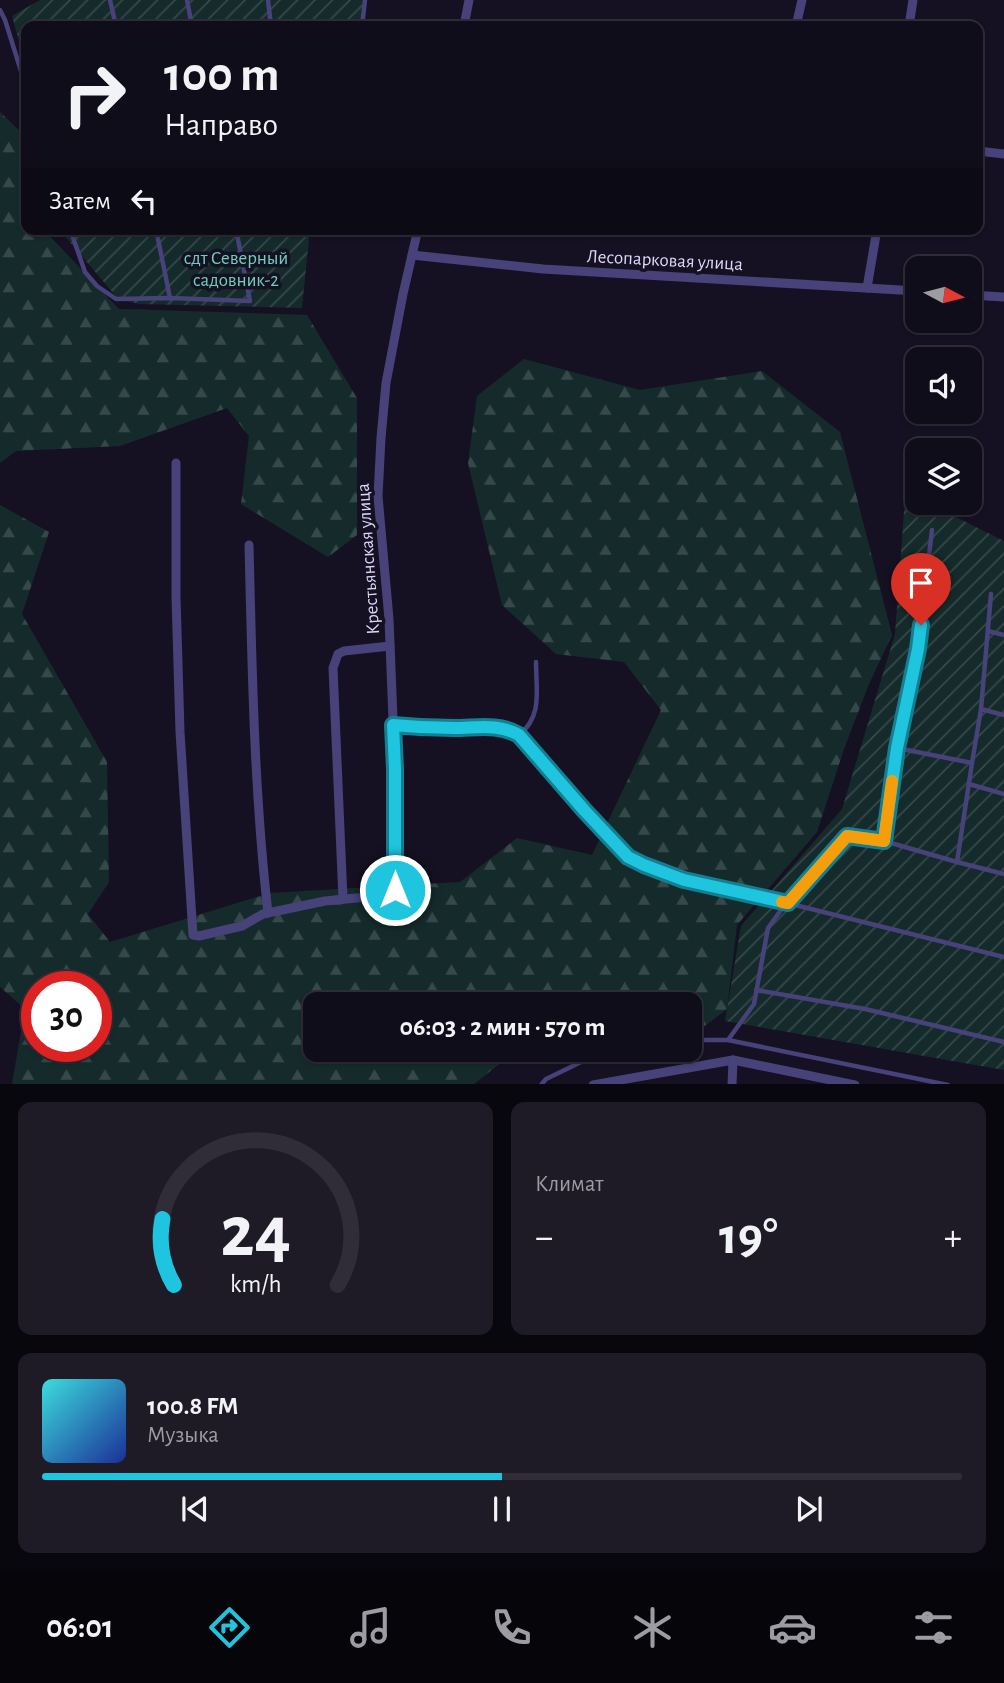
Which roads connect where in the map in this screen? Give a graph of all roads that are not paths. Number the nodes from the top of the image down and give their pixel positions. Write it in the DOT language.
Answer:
graph roads {
  1 [pos="110,0"];
  2 [pos="187,0"];
  3 [pos="268,0"];
  4 [pos="365,0"];
  5 [pos="469,0"];
  6 [pos="802,0"];
  7 [pos="913,0"];
  8 [pos="0,10"];
  9 [pos="115,21"];
  10 [pos="191,21"];
  11 [pos="270,21"];
  12 [pos="363,21"];
  13 [pos="465,21"];
  14 [pos="797,21"];
  15 [pos="910,21"];
  16 [pos="21,71"];
  17 [pos="983,152"];
  18 [pos="1004,154"];
  19 [pos="73,235"];
  20 [pos="157,235"];
  21 [pos="237,235"];
  22 [pos="417,235"];
  23 [pos="876,235"];
  24 [pos="412,255"];
  25 [pos="867,288"];
  26 [pos="905,290"];
  27 [pos="982,296"];
  28 [pos="170,298"];
  29 [pos="1004,298"];
  30 [pos="176,463"];
  31 [pos="932,530"];
  32 [pos="249,545"];
  33 [pos="991,594"];
  34 [pos="988,631"];
  35 [pos="1004,635"];
  36 [pos="390,646"];
  37 [pos="536,662"];
  38 [pos="981,709"];
  39 [pos="1004,715"];
  40 [pos="393,725"];
  41 [pos="519,735"];
  42 [pos="897,748"];
  43 [pos="972,762"];
  44 [pos="969,784"];
  45 [pos="1004,794"];
  46 [pos="884,841"];
  47 [pos="957,862"];
  48 [pos="1004,874"];
  49 [pos="343,899"];
  50 [pos="788,903"];
  51 [pos="268,913"];
  52 [pos="1004,957"];
  53 [pos="756,990"];
  54 [pos="702,1040"];
  55 [pos="728,1040"];
  56 [pos="1004,1042"];
  57 [pos="733,1060"];
  58 [pos="581,1062"];
  59 [pos="541,1084"];
  60 [pos="593,1084"];
  61 [pos="732,1084"];
  62 [pos="855,1084"];
  63 [pos="948,1084"];
  1 -- 9 [label="lane"];
  2 -- 10 [label="lane"];
  3 -- 11 [label="lane"];
  4 -- 12 [label="lane"];
  5 -- 13 [label="street"];
  6 -- 14 [label="street"];
  7 -- 15 [label="street"];
  8 -- 16 [label="lane"];
  17 -- 18 [label="street"];
  19 -- 28 [label="lane"];
  20 -- 28 [label="lane"];
  21 -- 28 [label="lane"];
  22 -- 24 [label="street, Крестьянская улица"];
  23 -- 25 [label="street"];
  24 -- 25 [label="street, Лесопарковая улица"];
  24 -- 36 [label="street, Крестьянская улица"];
  25 -- 26 [label="street, Лесопарковая улица"];
  27 -- 29 [label="street"];
  30 -- 51 [label="street"];
  31 -- 42 [label="lane"];
  32 -- 51 [label="street"];
  33 -- 34 [label="lane"];
  34 -- 35 [label="lane"];
  34 -- 38 [label="lane"];
  36 -- 40 [label="street, Крестьянская улица"];
  36 -- 49 [label="street"];
  37 -- 41 [label="lane"];
  38 -- 39 [label="lane"];
  38 -- 43 [label="lane"];
  40 -- 41 [label="lane"];
  40 -- 49 [label="street, Крестьянская улица"];
  41 -- 50 [label="lane"];
  42 -- 43 [label="lane"];
  42 -- 46 [label="lane"];
  43 -- 44 [label="lane"];
  44 -- 45 [label="lane"];
  44 -- 47 [label="lane"];
  46 -- 47 [label="lane"];
  46 -- 50 [label="lane"];
  47 -- 48 [label="lane"];
  49 -- 51 [label="street"];
  50 -- 52 [label="lane"];
  50 -- 53 [label="lane"];
  53 -- 55 [label="lane"];
  53 -- 56 [label="lane"];
  54 -- 55 [label="lane"];
  55 -- 63 [label="lane"];
  57 -- 60 [label="street"];
  57 -- 61 [label="street"];
  57 -- 62 [label="street"];
  58 -- 59 [label="lane"];
}
